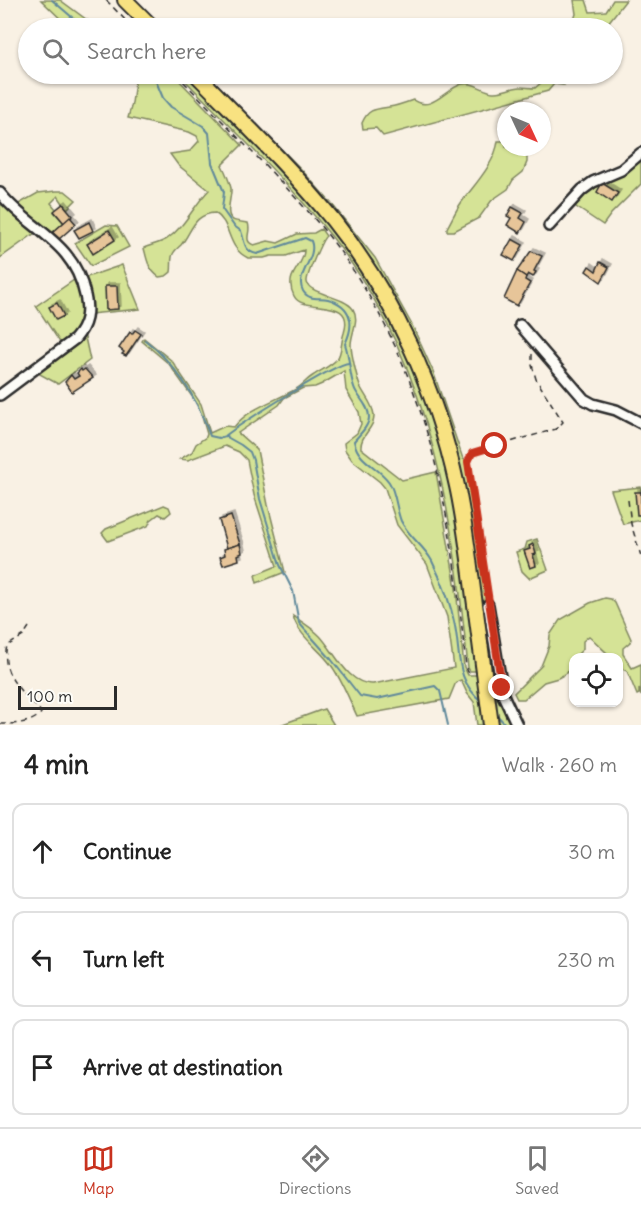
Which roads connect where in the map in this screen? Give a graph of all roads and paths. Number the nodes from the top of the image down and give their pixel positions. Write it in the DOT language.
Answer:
graph roads {
  1 [pos="106,0"];
  2 [pos="125,0"];
  3 [pos="123,18"];
  4 [pos="143,18"];
  5 [pos="185,84"];
  6 [pos="206,84"];
  7 [pos="641,153"];
  8 [pos="2,198"];
  9 [pos="549,226"];
  10 [pos="520,325"];
  11 [pos="531,338"];
  12 [pos="0,395"];
  13 [pos="641,423"];
  14 [pos="628,500"];
  15 [pos="641,556"];
  16 [pos="482,608"];
  17 [pos="28,627"];
  18 [pos="473,674"];
  19 [pos="0,724"];
  20 [pos="491,725"];
  21 [pos="517,725"];
  1 -- 3 [label="path"];
  2 -- 4 [label="highway"];
  5 -- 18 [label="path"];
  6 -- 16 [label="highway"];
  7 -- 9 [label="street"];
  8 -- 12 [label="street"];
  10 -- 11 [label="street"];
  11 -- 13 [label="street"];
  11 -- 16 [label="path"];
  14 -- 15 [label="path"];
  16 -- 20 [label="highway, bridge"];
  16 -- 21 [label="street"];
  17 -- 19 [label="path"];
}
